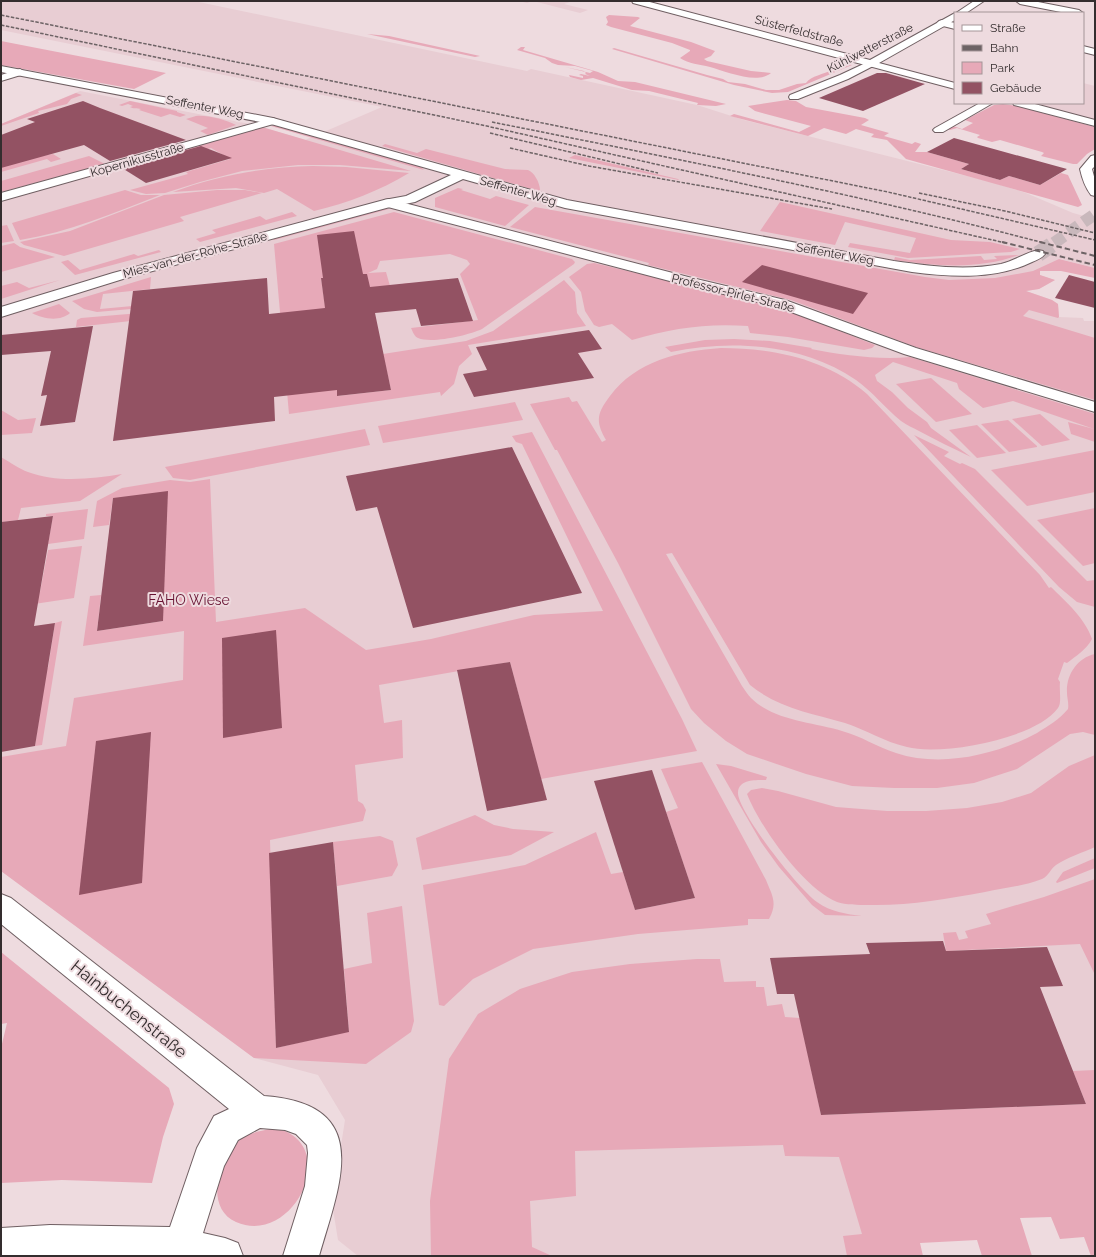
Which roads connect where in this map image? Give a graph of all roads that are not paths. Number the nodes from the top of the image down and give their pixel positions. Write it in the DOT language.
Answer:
graph roads {
  1 [pos="636,1"];
  2 [pos="980,1"];
  3 [pos="1020,1"];
  4 [pos="962,12"];
  5 [pos="1074,12"];
  6 [pos="954,17"];
  7 [pos="942,23"];
  8 [pos="954,26"];
  9 [pos="1084,49"];
  10 [pos="1095,52"];
  11 [pos="872,63"];
  12 [pos="1,68"];
  13 [pos="20,72"];
  14 [pos="1,78"];
  15 [pos="954,86"];
  16 [pos="794,97"];
  17 [pos="986,104"];
  18 [pos="1022,104"];
  19 [pos="273,121"];
  20 [pos="1095,123"];
  21 [pos="939,130"];
  22 [pos="1095,159"];
  23 [pos="444,170"];
  24 [pos="462,175"];
  25 [pos="1095,192"];
  26 [pos="1,197"];
  27 [pos="389,203"];
  28 [pos="1038,254"];
  29 [pos="1,312"];
  30 [pos="1095,407"];
  31 [pos="1,907"];
  32 [pos="258,1112"];
  33 [pos="182,1245"];
  34 [pos="1,1246"];
  35 [pos="225,1256"];
  36 [pos="301,1256"];
  1 -- 11 [label="street, Süsterfeldstraße"];
  2 -- 4 [label="street"];
  3 -- 5 [label="street"];
  6 -- 7 [label="street, Kühlwetterstraße"];
  7 -- 8 [label="street"];
  7 -- 11 [label="street, Kühlwetterstraße"];
  9 -- 10 [label="street"];
  11 -- 15 [label="street, Süsterfeldstraße"];
  11 -- 16 [label="street, Kühlwetterstraße"];
  12 -- 13 [label="street, Seffenter Weg"];
  13 -- 14 [label="street"];
  13 -- 19 [label="street, Seffenter Weg"];
  17 -- 21 [label="street"];
  18 -- 20 [label="street"];
  19 -- 23 [label="street, Seffenter Weg"];
  19 -- 26 [label="street, Kopernikusstraße"];
  22 -- 25 [label="street"];
  23 -- 24 [label="street, Seffenter Weg"];
  23 -- 27 [label="street, Mies-van-der-Rohe-Straße"];
  24 -- 27 [label="street, Mies-van-der-Rohe-Straße"];
  24 -- 28 [label="street, Seffenter Weg"];
  27 -- 29 [label="street, Mies-van-der-Rohe-Straße"];
  27 -- 30 [label="street, Professor-Pirlet-Straße"];
  31 -- 32 [label="street, Hainbuchenstraße"];
  32 -- 33 [label="street"];
  32 -- 36 [label="street"];
  33 -- 34 [label="street"];
  33 -- 35 [label="street"];
}
